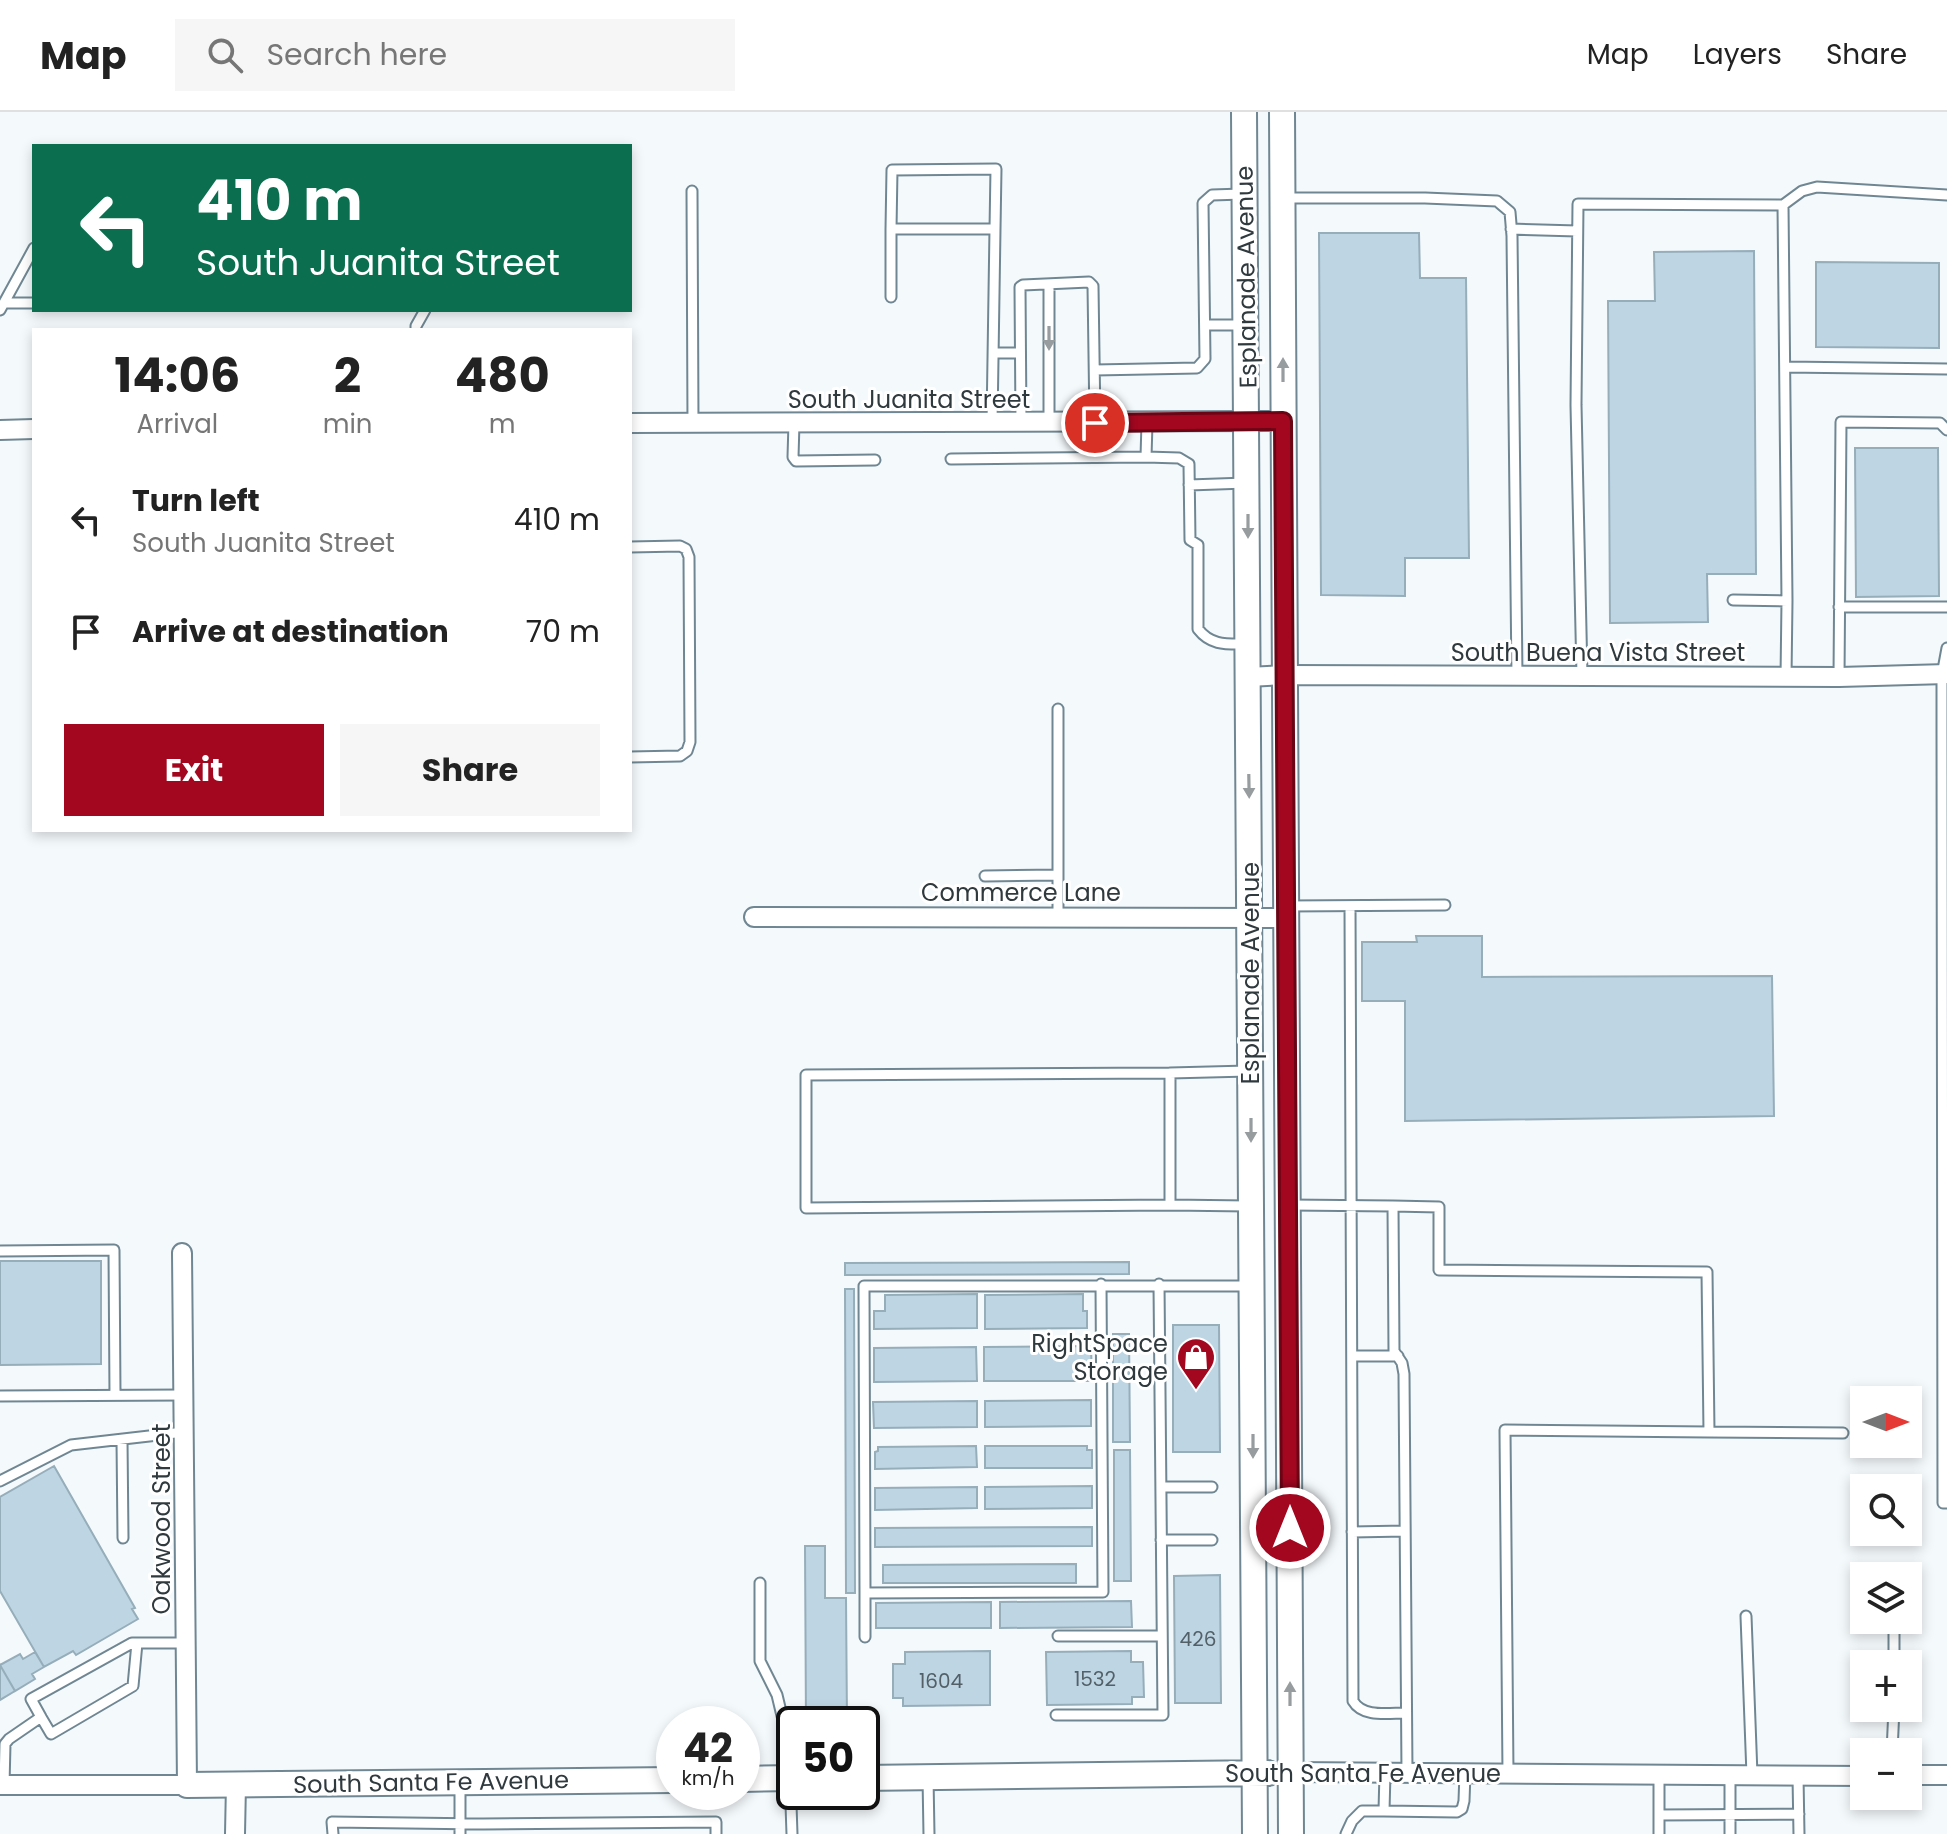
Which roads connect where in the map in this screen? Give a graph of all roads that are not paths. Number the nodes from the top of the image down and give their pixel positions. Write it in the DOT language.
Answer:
graph roads {
  1 [pos="1244,112"];
  2 [pos="1282,112"];
  3 [pos="692,191"];
  4 [pos="1245,194"];
  5 [pos="1947,195"];
  6 [pos="1282,198"];
  7 [pos="1783,205"];
  8 [pos="891,229"];
  9 [pos="995,229"];
  10 [pos="1511,229"];
  11 [pos="1577,231"];
  12 [pos="32,252"];
  13 [pos="1049,284"];
  14 [pos="891,297"];
  15 [pos="32,303"];
  16 [pos="2,306"];
  17 [pos="1205,325"];
  18 [pos="1246,325"];
  19 [pos="994,353"];
  20 [pos="1020,353"];
  21 [pos="1785,367"];
  22 [pos="1947,369"];
  23 [pos="1095,370"];
  24 [pos="1283,421"];
  25 [pos="1247,422"];
  26 [pos="632,423"];
  27 [pos="693,423"];
  28 [pos="794,423"];
  29 [pos="992,423"];
  30 [pos="1021,423"];
  31 [pos="1049,423"];
  32 [pos="1095,423"];
  33 [pos="1147,423"];
  34 [pos="32,429"];
  35 [pos="0,430"];
  36 [pos="1947,430"];
  37 [pos="1146,457"];
  38 [pos="951,459"];
  39 [pos="875,460"];
  40 [pos="1248,483"];
  41 [pos="1189,485"];
  42 [pos="632,547"];
  43 [pos="1733,600"];
  44 [pos="1787,601"];
  45 [pos="1839,607"];
  46 [pos="1947,607"];
  47 [pos="1248,644"];
  48 [pos="1947,648"];
  49 [pos="1945,674"];
  50 [pos="1286,675"];
  51 [pos="1517,676"];
  52 [pos="1582,676"];
  53 [pos="1248,677"];
  54 [pos="1786,677"];
  55 [pos="1839,677"];
  56 [pos="1058,709"];
  57 [pos="632,757"];
  58 [pos="1058,875"];
  59 [pos="985,876"];
  60 [pos="1445,905"];
  61 [pos="1350,906"];
  62 [pos="1287,912"];
  63 [pos="1058,916"];
  64 [pos="754,917"];
  65 [pos="1250,917"];
  66 [pos="1251,1071"];
  67 [pos="1170,1073"];
  68 [pos="1170,1205"];
  69 [pos="1288,1205"];
  70 [pos="1251,1206"];
  71 [pos="1351,1206"];
  72 [pos="1393,1206"];
  73 [pos="0,1251"];
  74 [pos="182,1253"];
  75 [pos="1101,1284"];
  76 [pos="1159,1284"];
  77 [pos="1253,1286"];
  78 [pos="1352,1356"];
  79 [pos="1398,1356"];
  80 [pos="115,1395"];
  81 [pos="184,1395"];
  82 [pos="0,1396"];
  83 [pos="1253,1402"];
  84 [pos="1289,1403"];
  85 [pos="184,1432"];
  86 [pos="1709,1432"];
  87 [pos="1843,1433"];
  88 [pos="122,1440"];
  89 [pos="0,1481"];
  90 [pos="1161,1487"];
  91 [pos="1212,1487"];
  92 [pos="1947,1503"];
  93 [pos="1405,1531"];
  94 [pos="1352,1532"];
  95 [pos="123,1538"];
  96 [pos="1161,1540"];
  97 [pos="1212,1540"];
  98 [pos="760,1583"];
  99 [pos="865,1593"];
  100 [pos="1746,1616"];
  101 [pos="1058,1636"];
  102 [pos="1162,1636"];
  103 [pos="865,1637"];
  104 [pos="137,1643"];
  105 [pos="186,1643"];
  106 [pos="780,1706"];
  107 [pos="1406,1713"];
  108 [pos="1056,1715"];
  109 [pos="41,1717"];
  110 [pos="1291,1772"];
  111 [pos="1385,1772"];
  112 [pos="1407,1772"];
  113 [pos="1465,1773"];
  114 [pos="1508,1773"];
  115 [pos="1255,1774"];
  116 [pos="1659,1774"];
  117 [pos="1730,1775"];
  118 [pos="1752,1775"];
  119 [pos="1922,1775"];
  120 [pos="1947,1775"];
  121 [pos="1798,1776"];
  122 [pos="1850,1776"];
  123 [pos="928,1777"];
  124 [pos="880,1778"];
  125 [pos="656,1780"];
  126 [pos="460,1782"];
  127 [pos="236,1784"];
  128 [pos="2,1785"];
  129 [pos="187,1785"];
  130 [pos="792,1810"];
  131 [pos="1384,1811"];
  132 [pos="1730,1814"];
  133 [pos="1799,1814"];
  134 [pos="1659,1815"];
  135 [pos="588,1823"];
  136 [pos="460,1829"];
  137 [pos="235,1834"];
  138 [pos="333,1834"];
  139 [pos="588,1834"];
  140 [pos="716,1834"];
  141 [pos="792,1834"];
  142 [pos="929,1834"];
  143 [pos="1255,1834"];
  144 [pos="1291,1834"];
  145 [pos="1346,1834"];
  146 [pos="1659,1834"];
  147 [pos="1730,1834"];
  148 [pos="1799,1834"];
  1 -- 4 [label="main road, Esplanade Avenue"];
  2 -- 6 [label="main road, Esplanade Avenue"];
  3 -- 27 [label="lane"];
  4 -- 17 [label="lane"];
  4 -- 18 [label="main road, Esplanade Avenue"];
  5 -- 7 [label="lane"];
  6 -- 10 [label="lane"];
  24 -- 6 [label="main road, Esplanade Avenue, one-way"];
  7 -- 11 [label="lane"];
  7 -- 21 [label="lane"];
  8 -- 9 [label="lane"];
  8 -- 9 [label="lane"];
  8 -- 14 [label="lane"];
  9 -- 19 [label="lane"];
  10 -- 11 [label="lane"];
  10 -- 51 [label="lane"];
  11 -- 52 [label="lane"];
  12 -- 16 [label="lane"];
  13 -- 20 [label="lane"];
  13 -- 23 [label="lane"];
  13 -- 31 [label="lane, one-way"];
  15 -- 16 [label="lane"];
  17 -- 18 [label="lane"];
  17 -- 23 [label="lane"];
  18 -- 25 [label="main road, Esplanade Avenue"];
  19 -- 20 [label="lane"];
  19 -- 29 [label="lane"];
  20 -- 30 [label="lane"];
  21 -- 22 [label="lane"];
  21 -- 44 [label="lane"];
  23 -- 32 [label="lane"];
  24 -- 25 [label="street, South Juanita Street"];
  24 -- 50 [label="main road, Esplanade Avenue"];
  25 -- 33 [label="street, South Juanita Street"];
  25 -- 40 [label="main road, Esplanade Avenue"];
  26 -- 27 [label="street, South Juanita Street"];
  27 -- 28 [label="street, South Juanita Street"];
  28 -- 29 [label="street, South Juanita Street"];
  28 -- 39 [label="lane"];
  29 -- 30 [label="street, South Juanita Street"];
  30 -- 31 [label="street, South Juanita Street"];
  31 -- 32 [label="street, South Juanita Street"];
  32 -- 33 [label="street, South Juanita Street"];
  33 -- 37 [label="lane"];
  34 -- 35 [label="street"];
  36 -- 45 [label="lane"];
  37 -- 38 [label="lane"];
  37 -- 41 [label="lane"];
  40 -- 41 [label="lane"];
  40 -- 47 [label="main road, Esplanade Avenue, one-way"];
  41 -- 47 [label="lane"];
  42 -- 57 [label="lane"];
  43 -- 44 [label="lane"];
  44 -- 54 [label="lane"];
  45 -- 46 [label="lane"];
  45 -- 55 [label="lane"];
  47 -- 53 [label="main road, Esplanade Avenue"];
  48 -- 49 [label="lane"];
  49 -- 55 [label="street, South Buena Vista Street"];
  49 -- 92 [label="lane"];
  50 -- 51 [label="street, South Buena Vista Street"];
  50 -- 53 [label="street, South Buena Vista Street"];
  50 -- 62 [label="main road, Esplanade Avenue"];
  51 -- 52 [label="street, South Buena Vista Street"];
  52 -- 54 [label="street, South Buena Vista Street"];
  53 -- 65 [label="main road, Esplanade Avenue, one-way"];
  54 -- 55 [label="street, South Buena Vista Street"];
  56 -- 58 [label="lane"];
  58 -- 59 [label="lane"];
  58 -- 63 [label="lane"];
  60 -- 61 [label="lane"];
  61 -- 62 [label="lane"];
  61 -- 71 [label="lane"];
  62 -- 65 [label="street, Commerce Lane"];
  62 -- 69 [label="main road, Esplanade Avenue"];
  63 -- 64 [label="street, Commerce Lane"];
  63 -- 65 [label="street, Commerce Lane"];
  65 -- 66 [label="main road, Esplanade Avenue"];
  66 -- 67 [label="lane"];
  66 -- 70 [label="main road, Esplanade Avenue, one-way"];
  67 -- 68 [label="lane"];
  67 -- 68 [label="lane"];
  68 -- 70 [label="lane"];
  69 -- 70 [label="main road"];
  69 -- 71 [label="lane"];
  69 -- 84 [label="main road, Esplanade Avenue"];
  70 -- 77 [label="main road, Esplanade Avenue"];
  71 -- 72 [label="lane"];
  71 -- 78 [label="lane"];
  72 -- 79 [label="lane"];
  72 -- 86 [label="lane"];
  73 -- 80 [label="lane"];
  74 -- 81 [label="street, Oakwood Street"];
  75 -- 76 [label="lane"];
  75 -- 99 [label="lane"];
  75 -- 99 [label="lane"];
  76 -- 77 [label="lane"];
  76 -- 90 [label="lane"];
  77 -- 83 [label="main road, Esplanade Avenue"];
  78 -- 79 [label="lane"];
  78 -- 94 [label="lane"];
  79 -- 93 [label="lane"];
  80 -- 81 [label="lane"];
  80 -- 82 [label="lane"];
  81 -- 85 [label="street, Oakwood Street"];
  83 -- 84 [label="main road"];
  83 -- 115 [label="main road, Esplanade Avenue, one-way"];
  110 -- 84 [label="main road, Esplanade Avenue, one-way"];
  85 -- 88 [label="lane"];
  85 -- 105 [label="street, Oakwood Street"];
  86 -- 87 [label="lane"];
  86 -- 114 [label="lane"];
  88 -- 89 [label="lane"];
  88 -- 95 [label="lane"];
  90 -- 91 [label="lane"];
  90 -- 96 [label="lane"];
  93 -- 94 [label="lane"];
  93 -- 107 [label="lane"];
  94 -- 107 [label="lane"];
  96 -- 97 [label="lane"];
  96 -- 102 [label="lane"];
  98 -- 106 [label="lane"];
  99 -- 103 [label="lane"];
  100 -- 118 [label="lane"];
  101 -- 102 [label="lane"];
  102 -- 108 [label="lane"];
  104 -- 105 [label="lane"];
  104 -- 109 [label="lane"];
  104 -- 109 [label="lane"];
  105 -- 129 [label="street, Oakwood Street"];
  107 -- 112 [label="lane"];
  109 -- 128 [label="lane"];
  110 -- 111 [label="street, South Santa Fe Avenue"];
  110 -- 115 [label="main road, South Santa Fe Avenue"];
  110 -- 144 [label="main road, Esplanade Avenue"];
  111 -- 112 [label="street, South Santa Fe Avenue"];
  111 -- 131 [label="lane"];
  112 -- 113 [label="street, South Santa Fe Avenue"];
  113 -- 114 [label="street, South Santa Fe Avenue"];
  113 -- 131 [label="lane"];
  114 -- 116 [label="street, South Santa Fe Avenue"];
  115 -- 123 [label="main road, South Santa Fe Avenue"];
  115 -- 143 [label="main road, Esplanade Avenue"];
  116 -- 117 [label="street, South Santa Fe Avenue"];
  116 -- 134 [label="lane"];
  117 -- 118 [label="street, South Santa Fe Avenue"];
  117 -- 132 [label="lane"];
  118 -- 121 [label="street, South Santa Fe Avenue"];
  119 -- 120 [label="street"];
  121 -- 122 [label="street, South Santa Fe Avenue"];
  121 -- 133 [label="lane"];
  123 -- 124 [label="main road, South Santa Fe Avenue"];
  123 -- 142 [label="lane"];
  125 -- 126 [label="main road, South Santa Fe Avenue"];
  126 -- 127 [label="main road, South Santa Fe Avenue"];
  126 -- 136 [label="lane"];
  127 -- 129 [label="main road, South Santa Fe Avenue"];
  127 -- 137 [label="street"];
  128 -- 129 [label="street"];
  130 -- 141 [label="lane"];
  131 -- 145 [label="lane"];
  132 -- 133 [label="lane"];
  132 -- 134 [label="lane"];
  132 -- 147 [label="lane"];
  133 -- 148 [label="lane"];
  134 -- 146 [label="lane"];
  135 -- 136 [label="lane"];
  135 -- 139 [label="lane"];
  135 -- 140 [label="lane"];
  136 -- 138 [label="lane"];
}
